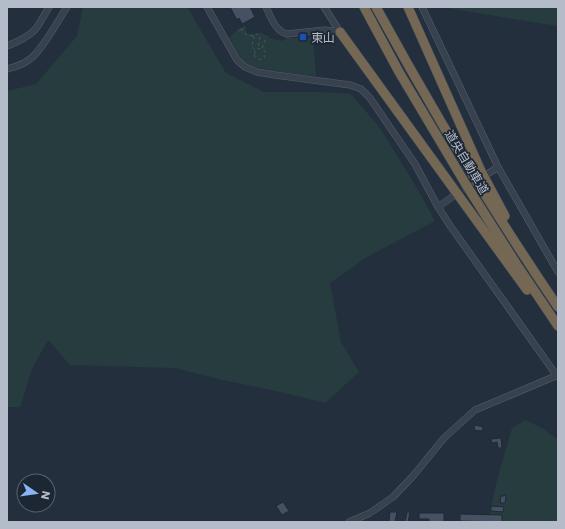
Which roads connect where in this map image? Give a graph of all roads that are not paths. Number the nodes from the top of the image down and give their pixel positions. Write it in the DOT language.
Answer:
graph roads {
  1 [pos="49,7"];
  2 [pos="67,7"];
  3 [pos="207,7"];
  4 [pos="266,7"];
  5 [pos="324,7"];
  6 [pos="364,7"];
  7 [pos="376,7"];
  8 [pos="408,7"];
  9 [pos="422,7"];
  10 [pos="340,32"];
  11 [pos="7,46"];
  12 [pos="7,69"];
  13 [pos="498,167"];
  14 [pos="489,173"];
  15 [pos="452,197"];
  16 [pos="438,207"];
  17 [pos="529,264"];
  18 [pos="558,272"];
  19 [pos="558,307"];
  20 [pos="558,327"];
  21 [pos="558,375"];
  22 [pos="349,522"];
  1 -- 11 [label="street"];
  2 -- 12 [label="street"];
  3 -- 16 [label="street"];
  4 -- 10 [label="street"];
  5 -- 10 [label="street"];
  6 -- 20 [label="highway, 道央自動車道"];
  7 -- 17 [label="highway, 道央自動車道"];
  8 -- 17 [label="highway"];
  9 -- 13 [label="street"];
  10 -- 20 [label="highway"];
  13 -- 14 [label="street"];
  13 -- 18 [label="street"];
  15 -- 16 [label="street"];
  16 -- 21 [label="street"];
  17 -- 19 [label="highway, 道央自動車道"];
  21 -- 22 [label="street"];
}
